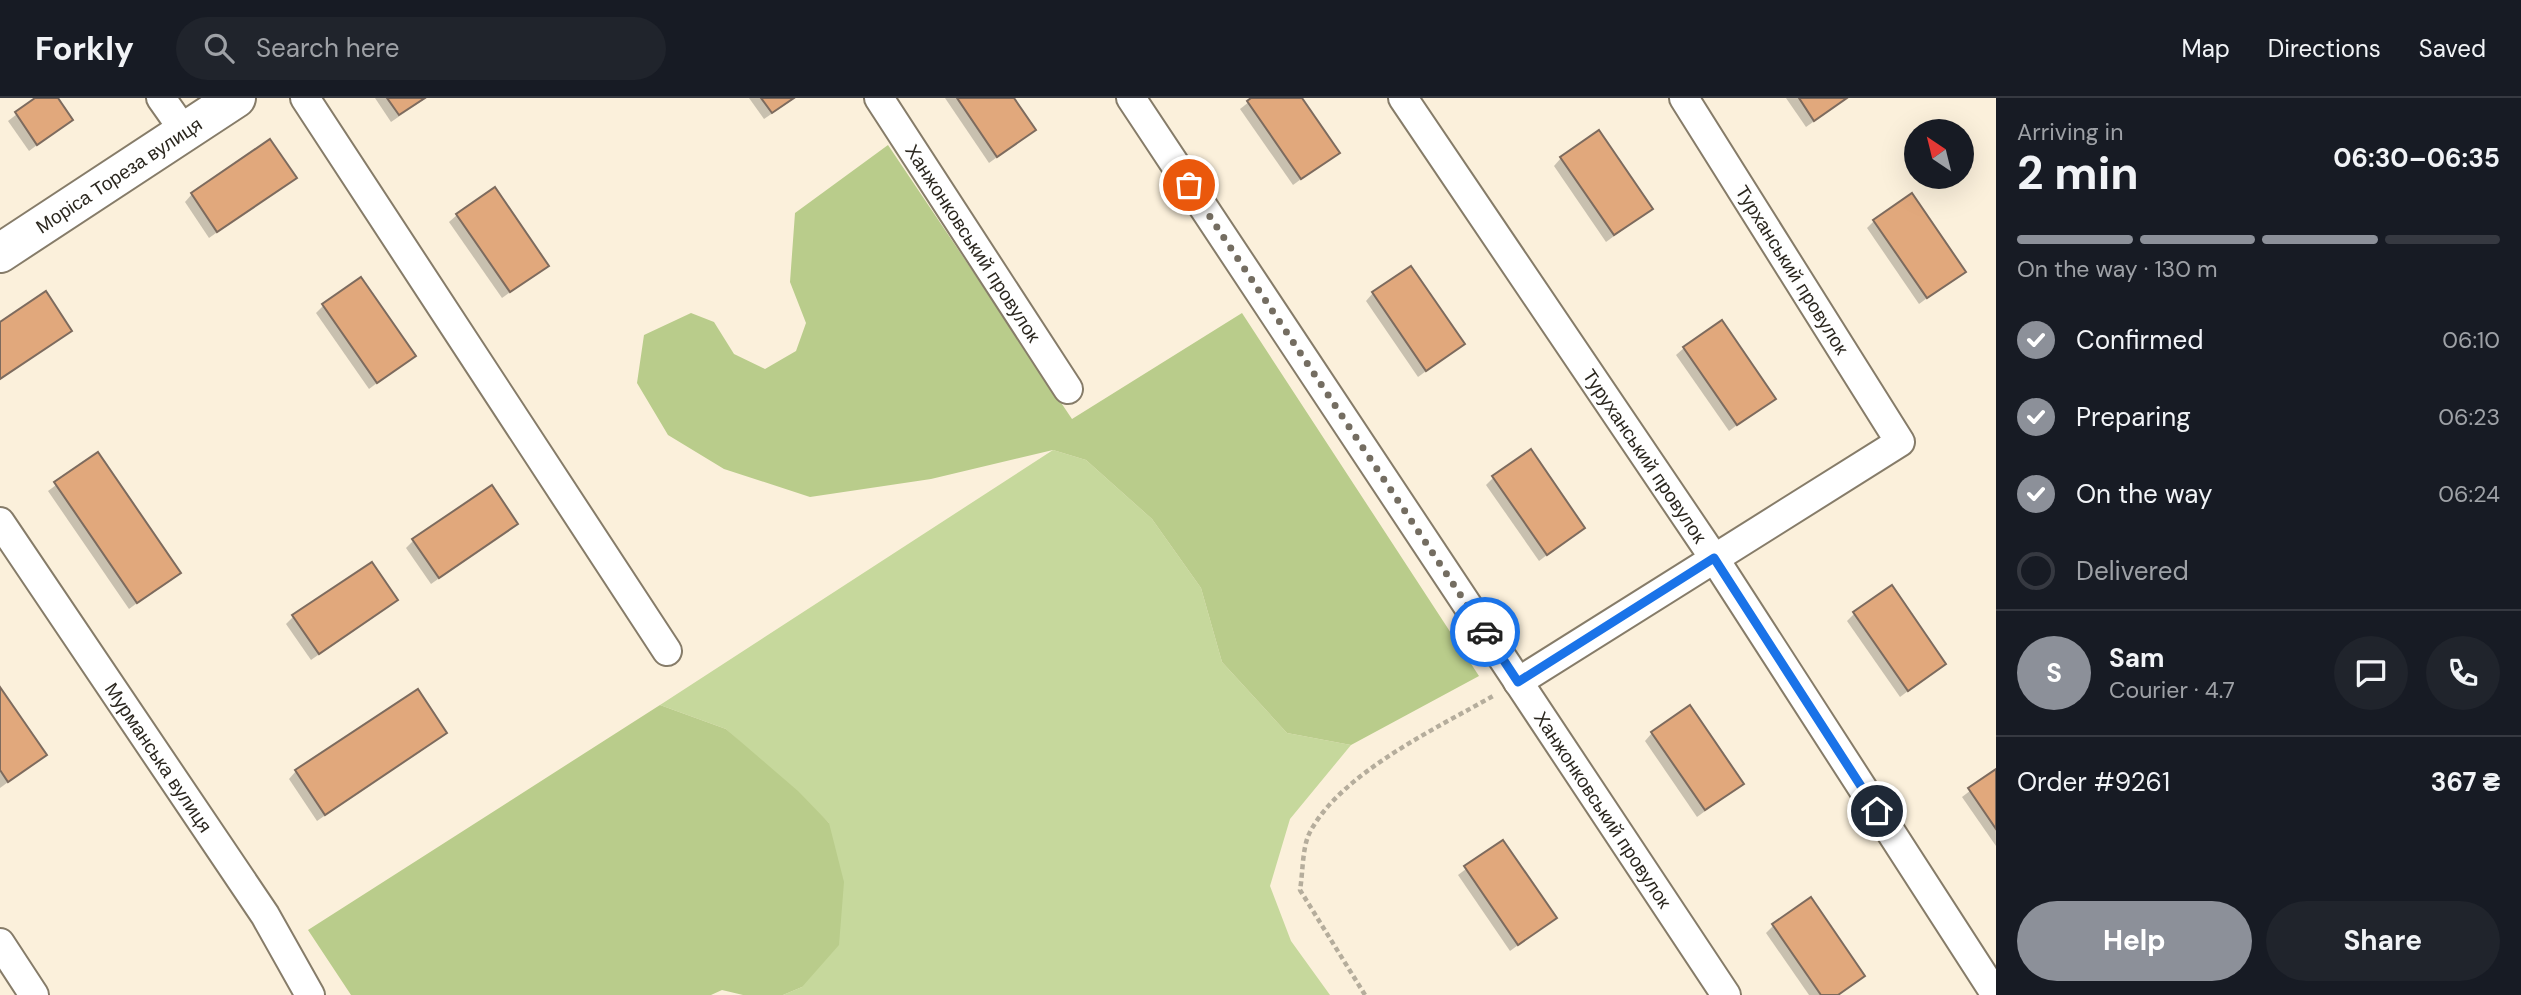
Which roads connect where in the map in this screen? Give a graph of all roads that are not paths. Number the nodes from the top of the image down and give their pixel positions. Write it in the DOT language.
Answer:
graph roads {
  1 [pos="161,98"];
  2 [pos="236,98"];
  3 [pos="305,98"];
  4 [pos="878,98"];
  5 [pos="1131,98"];
  6 [pos="1403,98"];
  7 [pos="1684,98"];
  8 [pos="185,132"];
  9 [pos="0,253"];
  10 [pos="1068,389"];
  11 [pos="0,522"];
  12 [pos="1714,558"];
  13 [pos="667,651"];
  14 [pos="1518,682"];
  15 [pos="0,943"];
  16 [pos="34,995"];
  17 [pos="310,995"];
  18 [pos="1726,995"];
  19 [pos="1996,995"];
  1 -- 8 [label="street"];
  2 -- 8 [label="street, Моріса Тореза вулиця"];
  3 -- 13 [label="street"];
  4 -- 10 [label="street, Ханжонковський провулок"];
  5 -- 14 [label="street, Ханжонковський провулок"];
  6 -- 12 [label="street, Туруханський провулок"];
  7 -- 12 [label="street, Турханський провулок"];
  8 -- 9 [label="street, Моріса Тореза вулиця"];
  11 -- 17 [label="street, Мурманська вулиця"];
  12 -- 14 [label="street"];
  12 -- 19 [label="street, Туруханський провулок"];
  14 -- 18 [label="street, Ханжонковський провулок"];
  15 -- 16 [label="street"];
}
